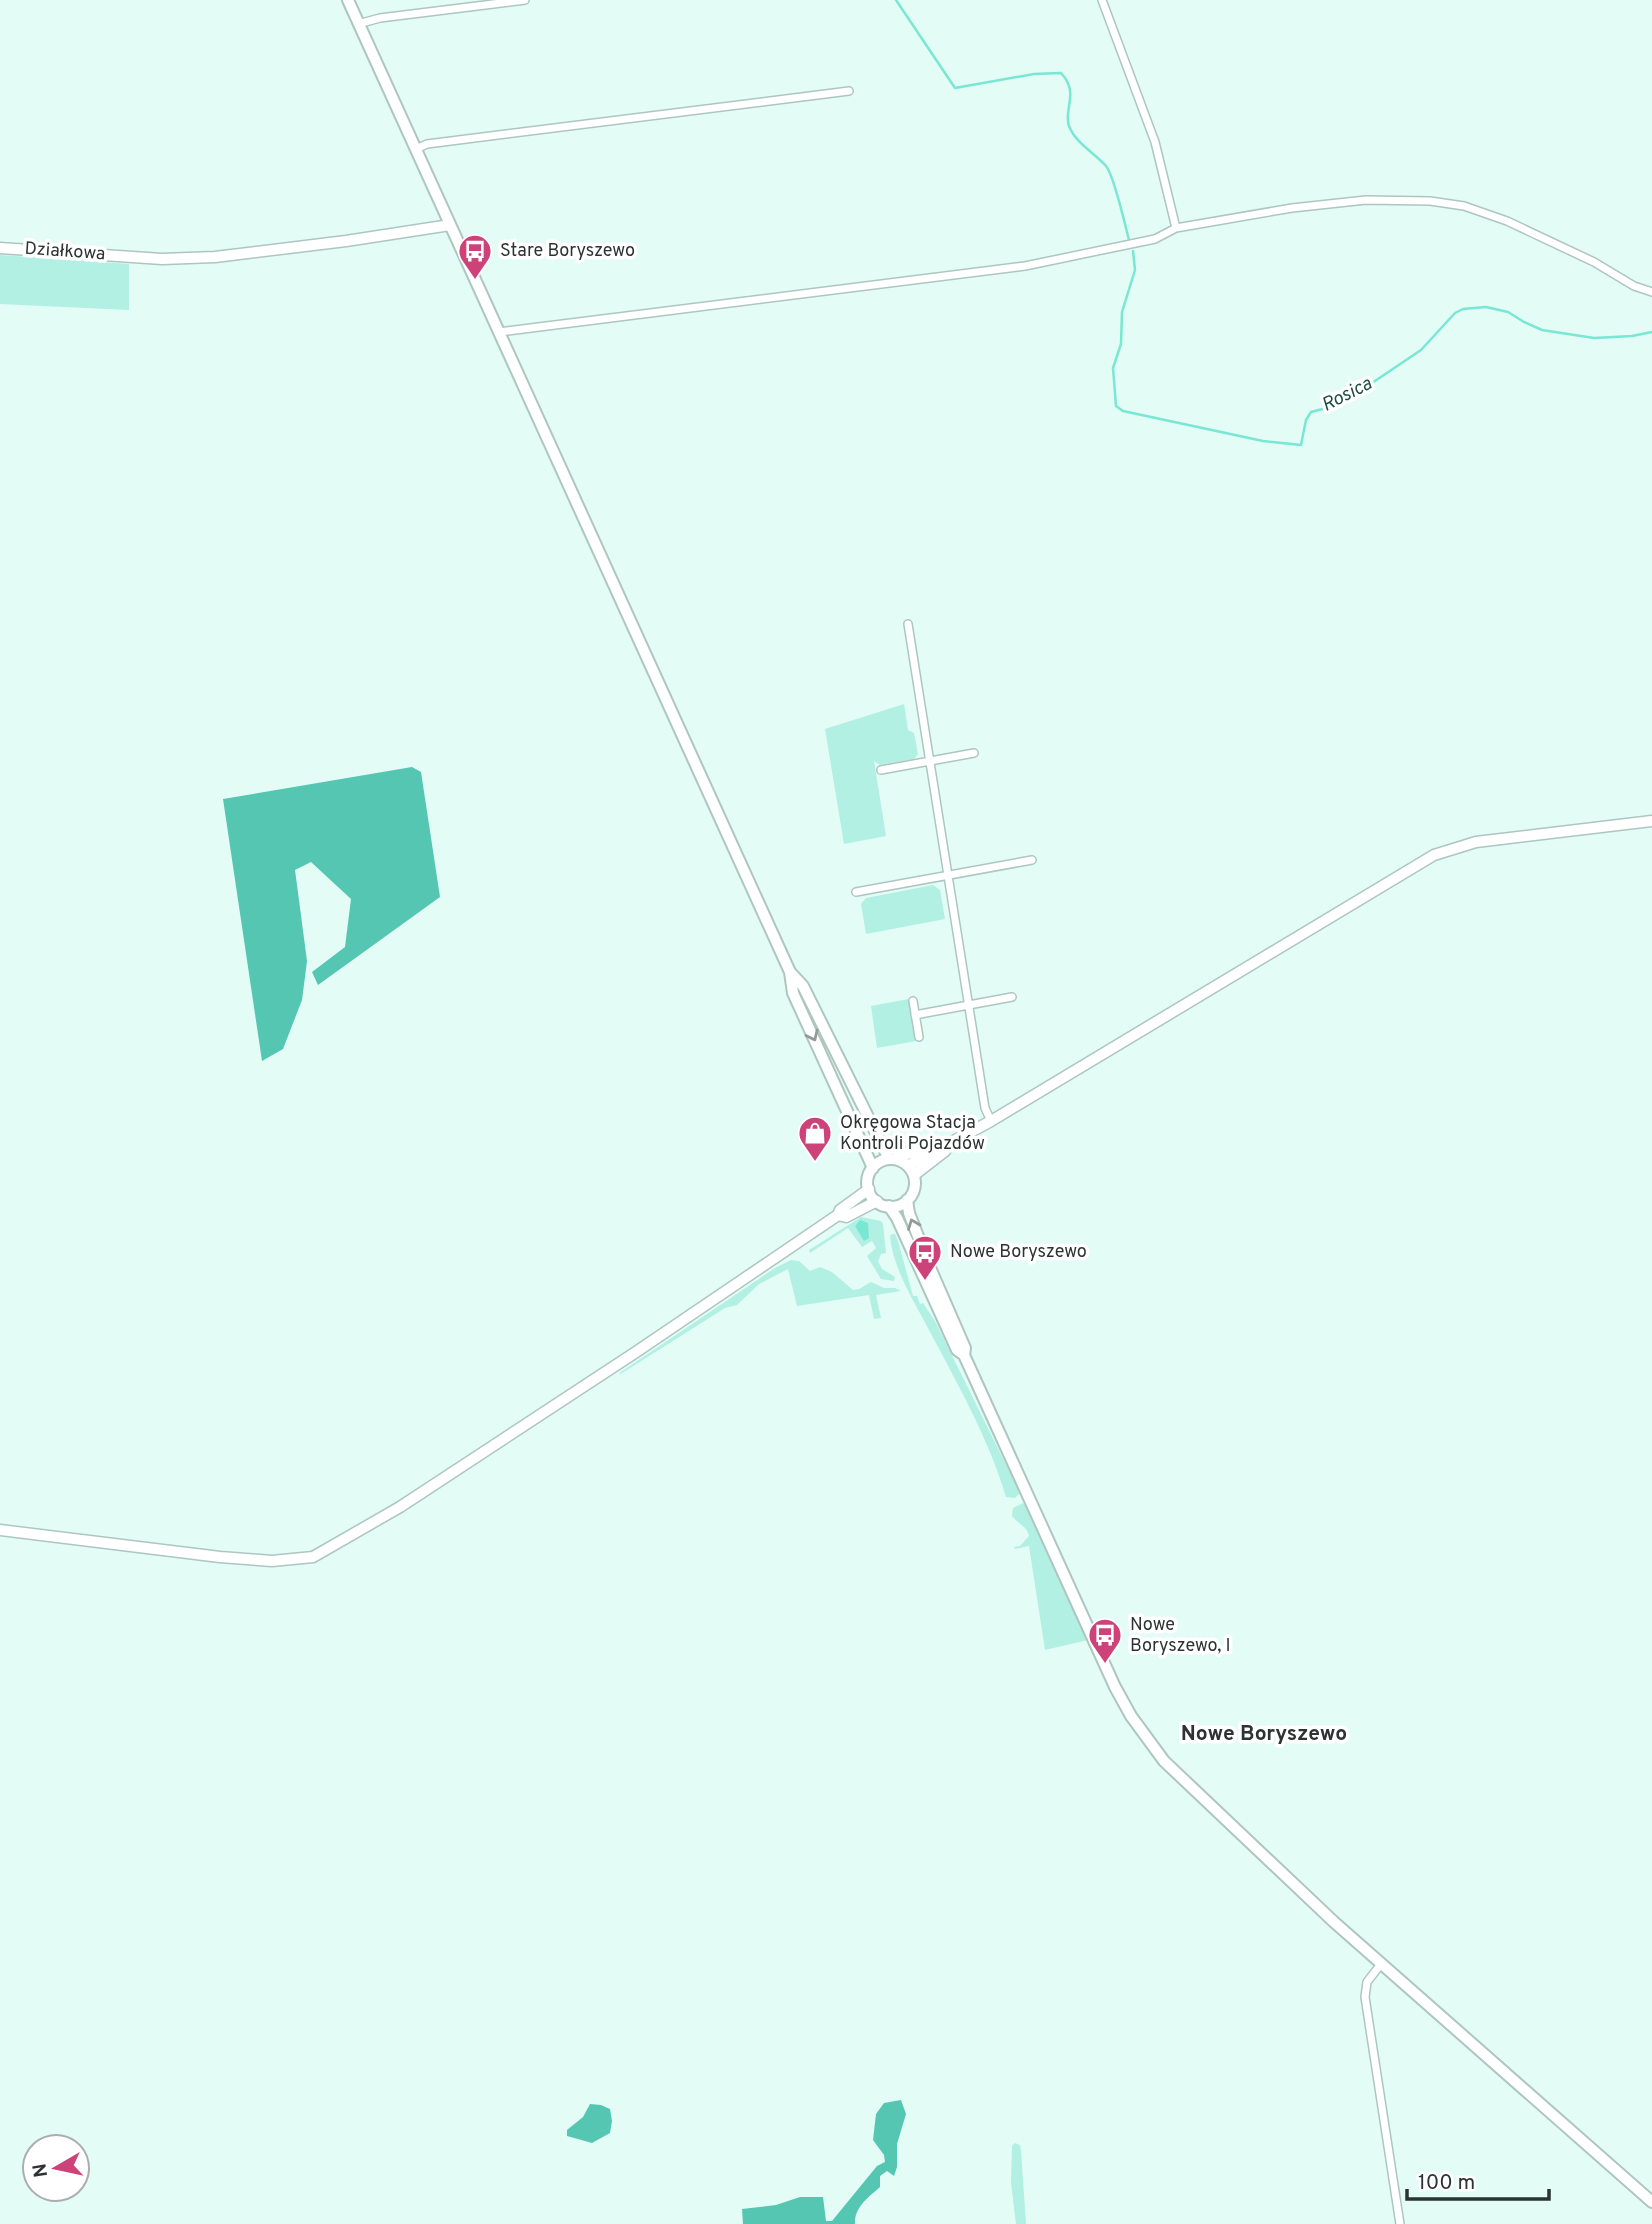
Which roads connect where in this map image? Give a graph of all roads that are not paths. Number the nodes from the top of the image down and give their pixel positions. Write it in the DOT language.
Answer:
graph roads {
  1 [pos="348,0"];
  2 [pos="525,0"];
  3 [pos="1102,0"];
  4 [pos="358,23"];
  5 [pos="849,91"];
  6 [pos="416,149"];
  7 [pos="450,225"];
  8 [pos="1176,228"];
  9 [pos="0,248"];
  10 [pos="1652,292"];
  11 [pos="499,332"];
  12 [pos="908,624"];
  13 [pos="974,753"];
  14 [pos="929,761"];
  15 [pos="881,770"];
  16 [pos="1652,821"];
  17 [pos="1032,860"];
  18 [pos="947,875"];
  19 [pos="856,892"];
  20 [pos="790,972"];
  21 [pos="1012,998"];
  22 [pos="913,1002"];
  23 [pos="968,1006"];
  24 [pos="915,1015"];
  25 [pos="919,1037"];
  26 [pos="991,1121"];
  27 [pos="880,1144"];
  28 [pos="946,1144"];
  29 [pos="889,1160"];
  30 [pos="873,1168"];
  31 [pos="911,1170"];
  32 [pos="869,1189"];
  33 [pos="907,1200"];
  34 [pos="877,1201"];
  35 [pos="889,1206"];
  36 [pos="838,1215"];
  37 [pos="964,1354"];
  38 [pos="0,1530"];
  39 [pos="1381,1964"];
  40 [pos="1652,2202"];
  41 [pos="1400,2224"];
  1 -- 4 [label="main road"];
  2 -- 4 [label="street"];
  3 -- 8 [label="street"];
  4 -- 6 [label="main road"];
  5 -- 6 [label="street"];
  6 -- 7 [label="main road"];
  7 -- 9 [label="street, Działkowa"];
  7 -- 11 [label="main road"];
  8 -- 10 [label="street"];
  8 -- 11 [label="street"];
  11 -- 20 [label="main road"];
  12 -- 14 [label="street"];
  13 -- 14 [label="street"];
  14 -- 15 [label="street"];
  14 -- 18 [label="street"];
  16 -- 26 [label="street"];
  17 -- 18 [label="street"];
  18 -- 19 [label="street"];
  18 -- 23 [label="street"];
  20 -- 27 [label="main road"];
  20 -- 30 [label="main road, one-way"];
  21 -- 23 [label="street"];
  22 -- 24 [label="street"];
  23 -- 24 [label="street"];
  23 -- 26 [label="street"];
  24 -- 25 [label="street"];
  26 -- 28 [label="street"];
  27 -- 28 [label="street"];
  27 -- 29 [label="main road"];
  28 -- 31 [label="street"];
  29 -- 30 [label="main road"];
  29 -- 31 [label="main road"];
  30 -- 32 [label="main road"];
  31 -- 33 [label="main road"];
  32 -- 34 [label="main road"];
  32 -- 36 [label="street"];
  33 -- 35 [label="main road"];
  37 -- 33 [label="main road, one-way"];
  34 -- 35 [label="main road"];
  34 -- 36 [label="street"];
  35 -- 37 [label="main road"];
  36 -- 38 [label="street"];
  37 -- 39 [label="main road"];
  39 -- 40 [label="main road"];
  39 -- 41 [label="street"];
}
